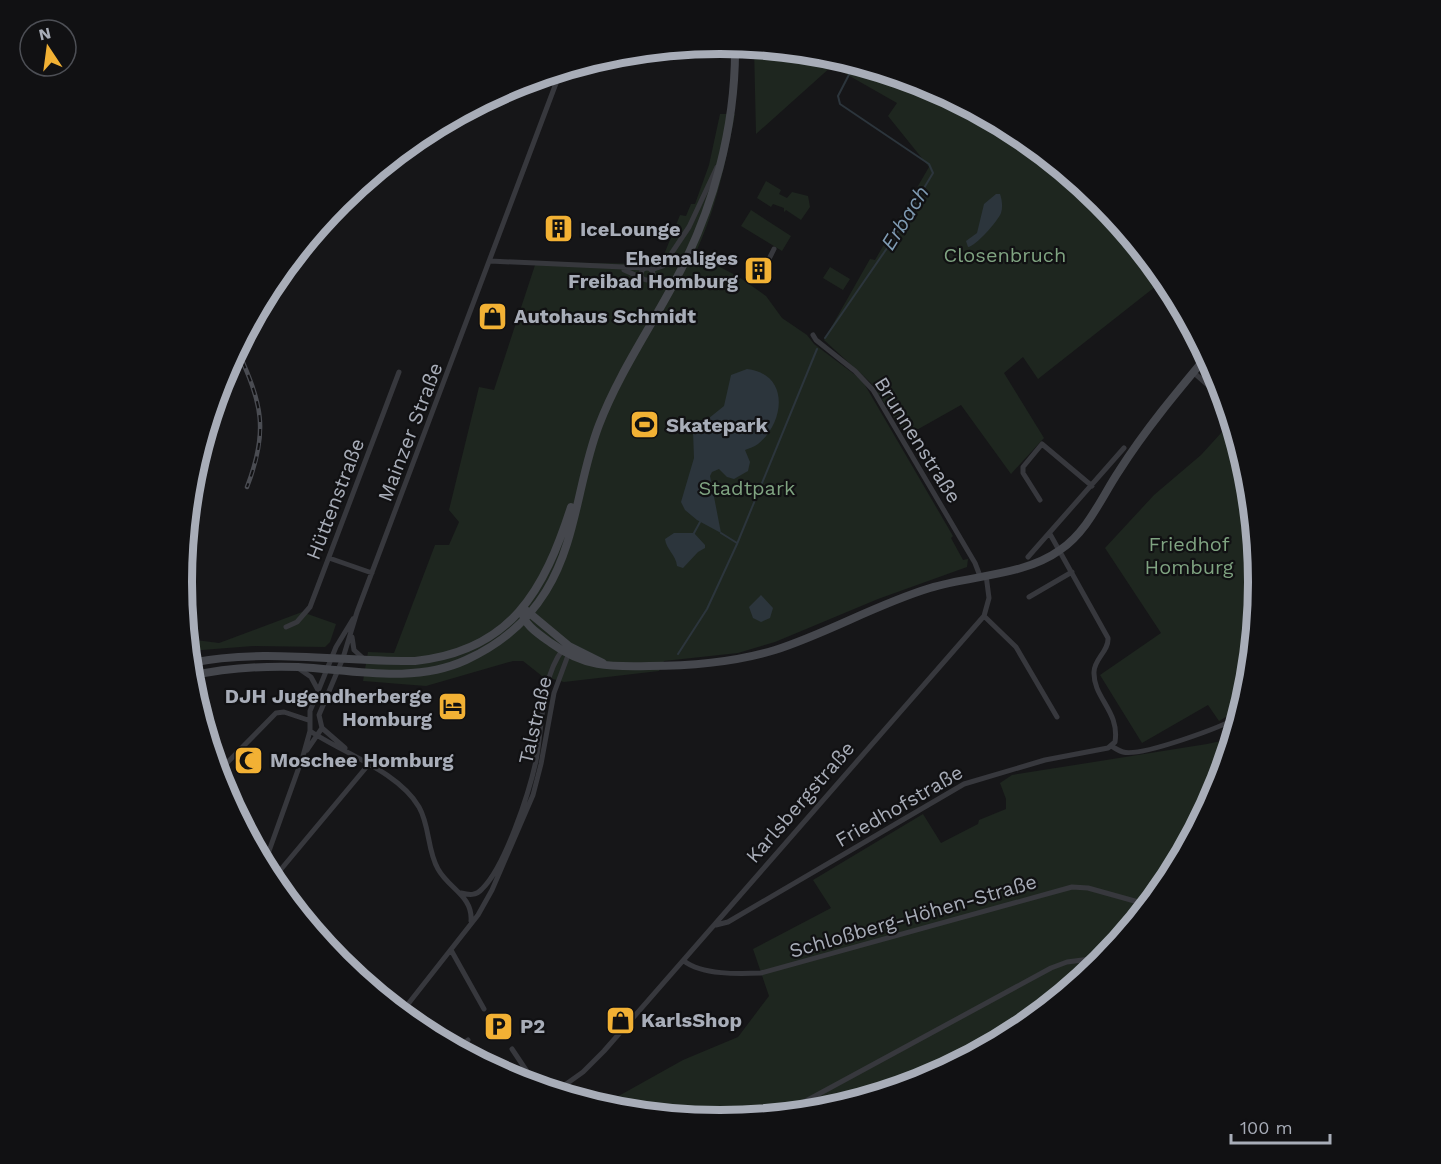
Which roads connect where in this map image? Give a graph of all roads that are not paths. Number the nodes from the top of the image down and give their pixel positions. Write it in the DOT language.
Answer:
graph roads {
  1 [pos="735,54"];
  2 [pos="557,80"];
  3 [pos="721,160"];
  4 [pos="774,249"];
  5 [pos="490,261"];
  6 [pos="607,267"];
  7 [pos="645,268"];
  8 [pos="764,268"];
  9 [pos="651,270"];
  10 [pos="642,278"];
  11 [pos="813,335"];
  12 [pos="1201,363"];
  13 [pos="399,372"];
  14 [pos="1193,372"];
  15 [pos="1211,388"];
  16 [pos="1124,448"];
  17 [pos="1109,466"];
  18 [pos="1118,472"];
  19 [pos="1092,486"];
  20 [pos="1040,500"];
  21 [pos="1050,534"];
  22 [pos="1060,551"];
  23 [pos="1028,557"];
  24 [pos="329,558"];
  25 [pos="1072,572"];
  26 [pos="372,573"];
  27 [pos="983,576"];
  28 [pos="1029,597"];
  29 [pos="526,611"];
  30 [pos="357,612"];
  31 [pos="984,616"];
  32 [pos="524,620"];
  33 [pos="286,627"];
  34 [pos="352,632"];
  35 [pos="569,646"];
  36 [pos="565,653"];
  37 [pos="332,657"];
  38 [pos="343,658"];
  39 [pos="365,660"];
  40 [pos="199,661"];
  41 [pos="611,665"];
  42 [pos="296,667"];
  43 [pos="326,670"];
  44 [pos="338,670"];
  45 [pos="201,674"];
  46 [pos="318,690"];
  47 [pos="1057,717"];
  48 [pos="308,720"];
  49 [pos="1230,722"];
  50 [pos="322,728"];
  51 [pos="310,731"];
  52 [pos="316,736"];
  53 [pos="1111,746"];
  54 [pos="350,753"];
  55 [pos="303,756"];
  56 [pos="226,764"];
  57 [pos="369,764"];
  58 [pos="268,854"];
  59 [pos="279,872"];
  60 [pos="461,893"];
  61 [pos="1139,902"];
  62 [pos="471,921"];
  63 [pos="715,926"];
  64 [pos="450,950"];
  65 [pos="1090,959"];
  66 [pos="684,961"];
  67 [pos="406,1006"];
  68 [pos="484,1009"];
  69 [pos="468,1040"];
  70 [pos="464,1043"];
  71 [pos="512,1049"];
  72 [pos="527,1073"];
  73 [pos="564,1086"];
  74 [pos="802,1103"];
  1 -- 3 [label="main road"];
  2 -- 5 [label="street, Mainzer Straße"];
  3 -- 9 [label="street"];
  3 -- 29 [label="main road"];
  4 -- 8 [label="street"];
  5 -- 6 [label="street"];
  5 -- 26 [label="street, Mainzer Straße"];
  6 -- 7 [label="street"];
  6 -- 10 [label="street"];
  7 -- 9 [label="street"];
  7 -- 10 [label="street"];
  9 -- 10 [label="street"];
  11 -- 27 [label="street, Brunnenstraße"];
  12 -- 14 [label="main road"];
  13 -- 24 [label="street, Hüttenstraße"];
  14 -- 15 [label="street"];
  14 -- 18 [label="main road"];
  16 -- 17 [label="street"];
  17 -- 18 [label="street"];
  17 -- 19 [label="street"];
  18 -- 22 [label="main road"];
  19 -- 20 [label="street"];
  19 -- 21 [label="street"];
  21 -- 22 [label="street"];
  21 -- 23 [label="street"];
  22 -- 25 [label="street"];
  22 -- 27 [label="main road"];
  24 -- 26 [label="street"];
  24 -- 33 [label="street, Hüttenstraße"];
  25 -- 28 [label="street"];
  25 -- 53 [label="street"];
  26 -- 30 [label="street, Mainzer Straße"];
  27 -- 31 [label="street"];
  27 -- 41 [label="main road"];
  29 -- 32 [label="main road"];
  29 -- 35 [label="main road"];
  29 -- 39 [label="main road"];
  30 -- 34 [label="street, Mainzer Straße"];
  30 -- 37 [label="street, Mainzer Straße"];
  31 -- 47 [label="street"];
  31 -- 63 [label="street, Karlsbergstraße"];
  32 -- 36 [label="main road"];
  32 -- 44 [label="main road"];
  34 -- 38 [label="street, Mainzer Straße"];
  34 -- 39 [label="street"];
  35 -- 36 [label="street"];
  35 -- 41 [label="main road"];
  36 -- 41 [label="main road"];
  36 -- 60 [label="street, Talstraße"];
  36 -- 62 [label="street, Talstraße"];
  37 -- 38 [label="main road"];
  37 -- 40 [label="main road"];
  37 -- 43 [label="street, Mainzer Straße"];
  38 -- 39 [label="main road"];
  38 -- 44 [label="street, Mainzer Straße"];
  42 -- 43 [label="main road"];
  42 -- 45 [label="main road"];
  42 -- 46 [label="street"];
  43 -- 44 [label="main road"];
  43 -- 46 [label="street, Mainzer Straße"];
  44 -- 50 [label="street, Mainzer Straße"];
  46 -- 48 [label="street, Mainzer Straße"];
  48 -- 51 [label="street, Mainzer Straße"];
  48 -- 56 [label="street"];
  49 -- 53 [label="street, Friedhofstraße"];
  50 -- 51 [label="street"];
  50 -- 52 [label="street, Mainzer Straße"];
  50 -- 54 [label="street"];
  51 -- 52 [label="street"];
  51 -- 55 [label="street, Mainzer Straße"];
  52 -- 54 [label="street"];
  52 -- 55 [label="street, Mainzer Straße"];
  53 -- 63 [label="street, Friedhofstraße"];
  54 -- 57 [label="street"];
  55 -- 58 [label="street, Mainzer Straße"];
  57 -- 59 [label="street"];
  57 -- 60 [label="street"];
  60 -- 62 [label="street"];
  61 -- 66 [label="street, Schloßberg-Höhen-Straße"];
  62 -- 64 [label="street, Talstraße"];
  63 -- 66 [label="street, Karlsbergstraße"];
  64 -- 67 [label="street, Talstraße"];
  64 -- 68 [label="street"];
  65 -- 74 [label="street"];
  66 -- 73 [label="street, Karlsbergstraße"];
  69 -- 70 [label="street"];
  71 -- 72 [label="street"];
}
